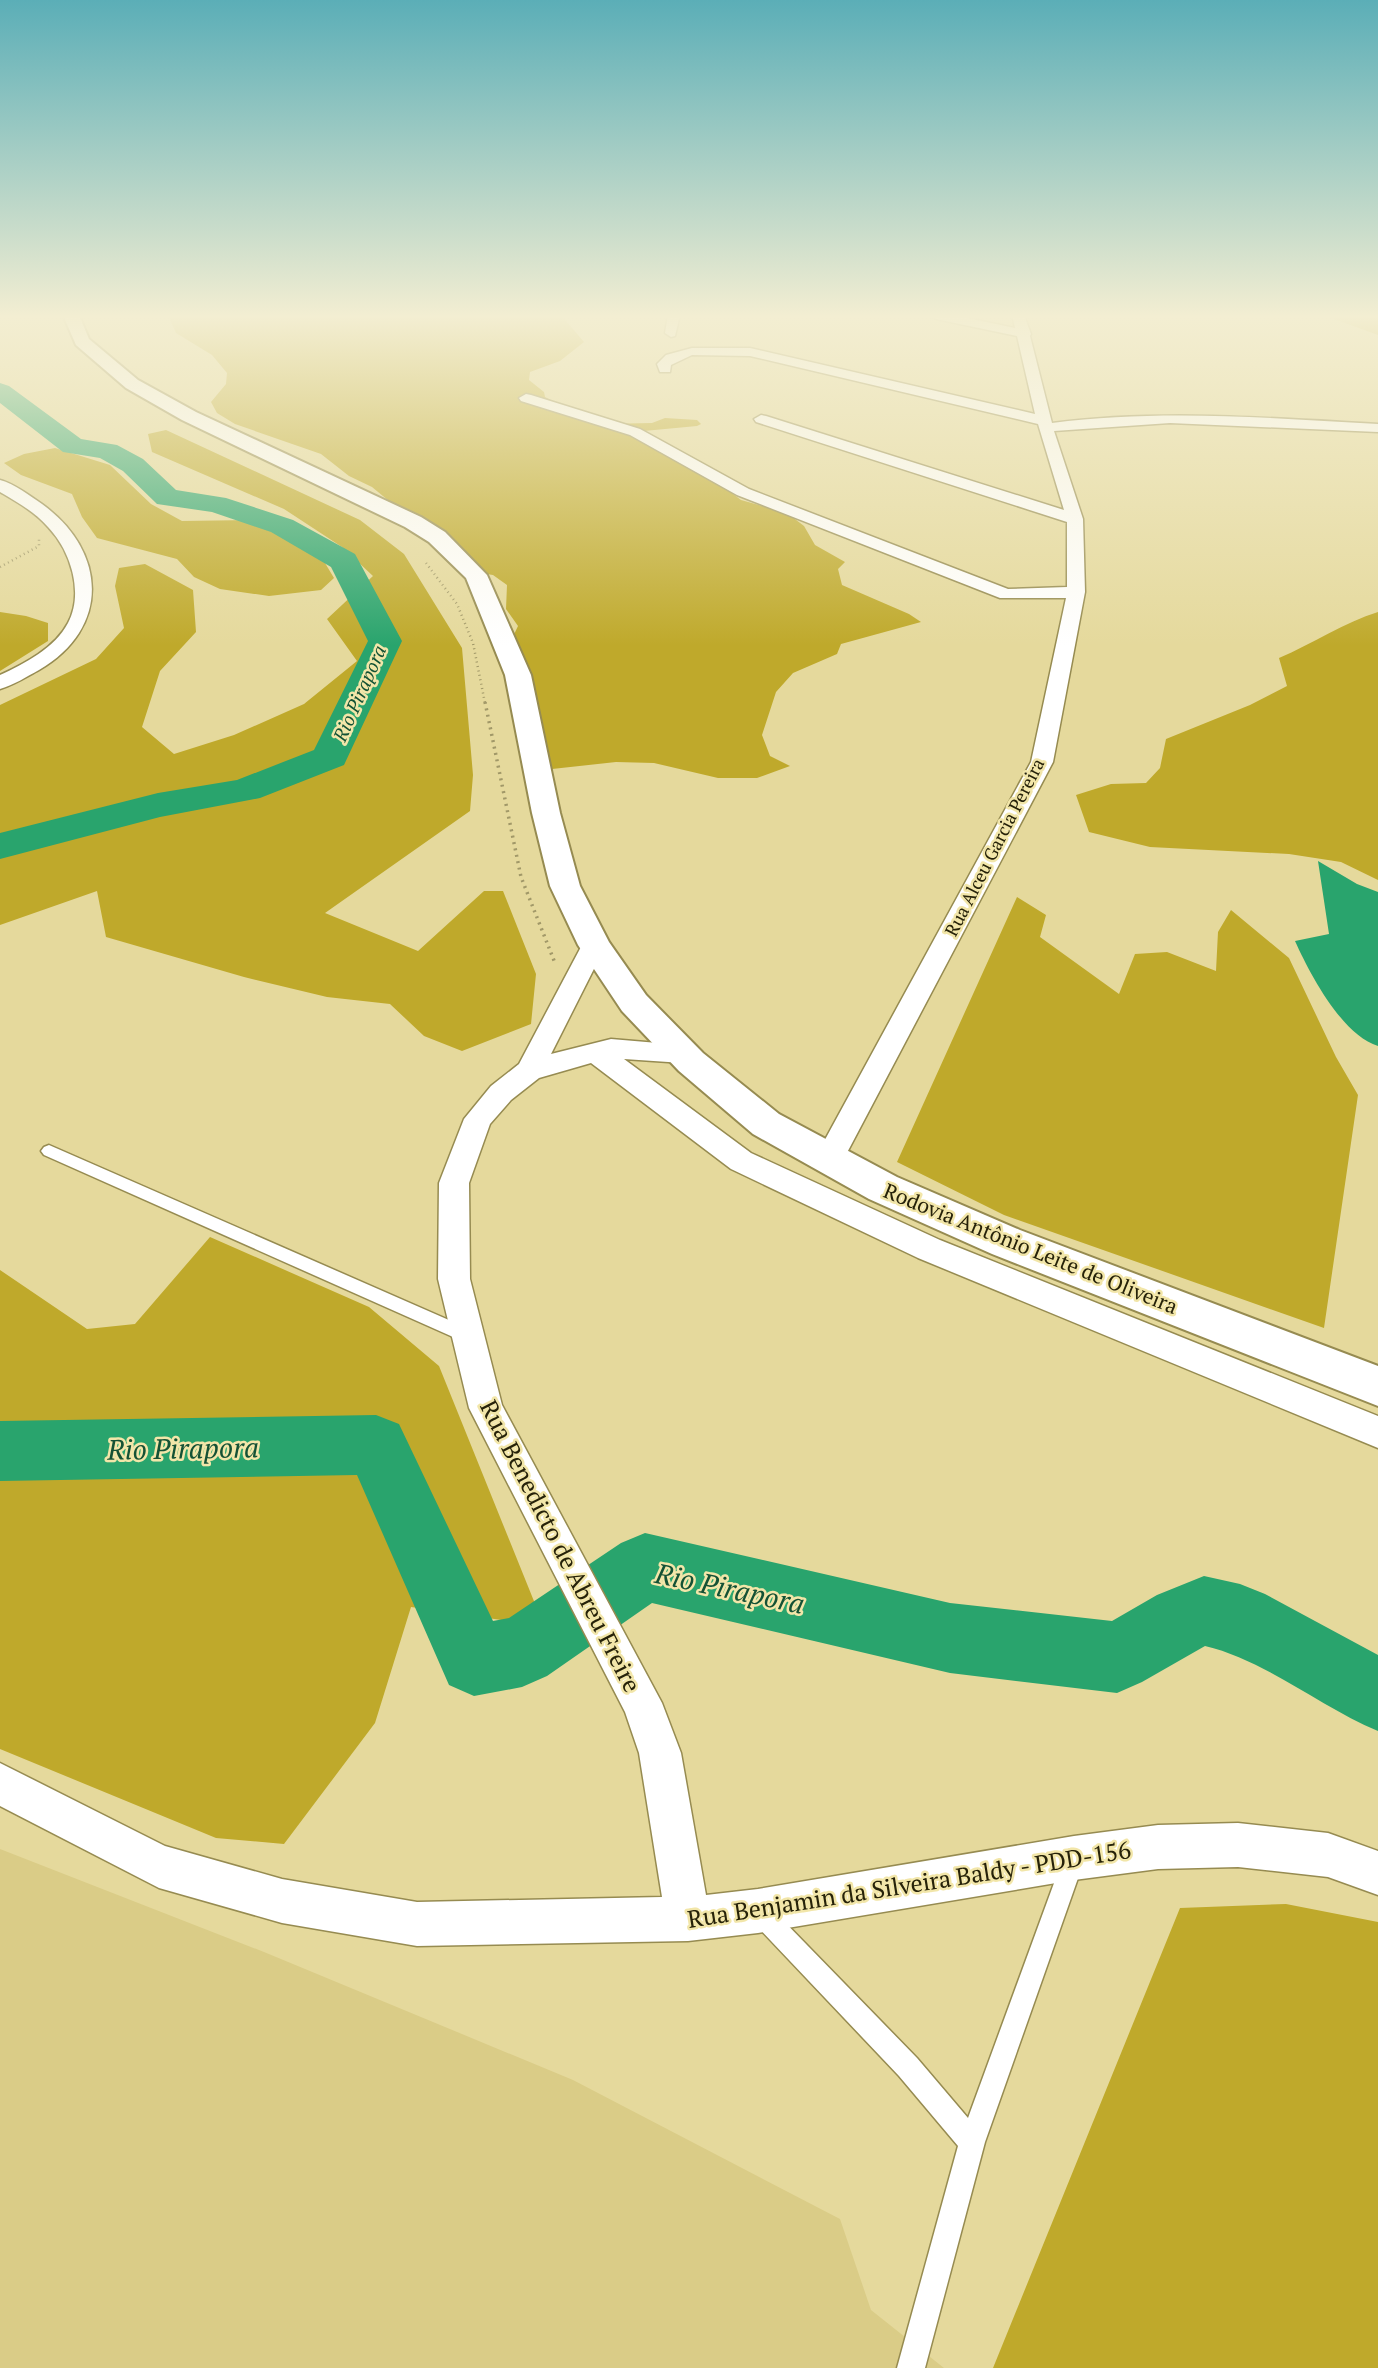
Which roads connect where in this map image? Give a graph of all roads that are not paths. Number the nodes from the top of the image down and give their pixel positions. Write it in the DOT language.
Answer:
graph roads {
  1 [pos="1046,425"];
  2 [pos="209,426"];
  3 [pos="614,426"];
  4 [pos="781,426"];
  5 [pos="1317,426"];
  6 [pos="1378,428"];
  7 [pos="0,485"];
  8 [pos="1075,519"];
  9 [pos="1076,592"];
  10 [pos="0,683"];
  11 [pos="594,945"];
  12 [pos="595,1052"];
  13 [pos="683,1053"];
  14 [pos="529,1071"];
  15 [pos="49,1151"];
  16 [pos="830,1158"];
  17 [pos="468,1336"];
  18 [pos="1378,1386"];
  19 [pos="1378,1432"];
  20 [pos="0,1784"];
  21 [pos="1074,1858"];
  22 [pos="1378,1873"];
  23 [pos="758,1911"];
  24 [pos="688,1919"];
  25 [pos="972,2142"];
  26 [pos="911,2368"];
  1 -- 8 [label="street, Rua Alceu Garcia Pereira"];
  2 -- 11 [label="main road, Rodovia Antônio Leite de Oliveira"];
  3 -- 9 [label="street"];
  4 -- 8 [label="street"];
  5 -- 6 [label="street"];
  7 -- 10 [label="street"];
  8 -- 9 [label="street, Rua Alceu Garcia Pereira"];
  9 -- 16 [label="street, Rua Alceu Garcia Pereira"];
  11 -- 13 [label="main road, Rodovia Antônio Leite de Oliveira"];
  11 -- 14 [label="street, Rua Benedicto de Abreu Freire"];
  12 -- 13 [label="street, Rua Benedicto de Abreu Freire"];
  12 -- 14 [label="street, Rua Benedicto de Abreu Freire"];
  12 -- 19 [label="street"];
  13 -- 16 [label="main road, Rodovia Antônio Leite de Oliveira"];
  14 -- 17 [label="street, Rua Benedicto de Abreu Freire"];
  15 -- 17 [label="lane"];
  16 -- 18 [label="main road, Rodovia Antônio Leite de Oliveira"];
  17 -- 24 [label="street, Rua Benedicto de Abreu Freire"];
  20 -- 24 [label="street, Rua Benjamin da Silveira Baldy - PDD-156"];
  21 -- 22 [label="street, Rua Benjamin da Silveira Baldy - PDD-156"];
  21 -- 23 [label="street, Rua Benjamin da Silveira Baldy - PDD-156"];
  21 -- 25 [label="lane"];
  23 -- 24 [label="street, Rua Benjamin da Silveira Baldy - PDD-156"];
  23 -- 25 [label="lane"];
  25 -- 26 [label="lane"];
}
